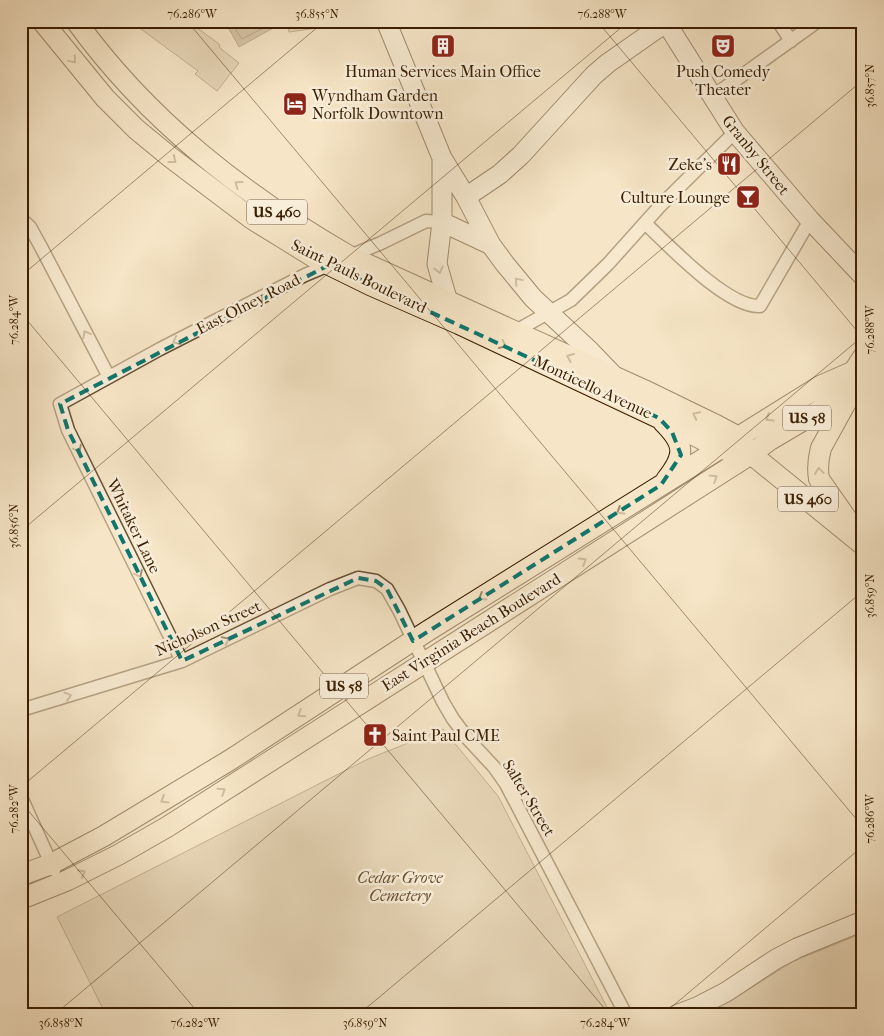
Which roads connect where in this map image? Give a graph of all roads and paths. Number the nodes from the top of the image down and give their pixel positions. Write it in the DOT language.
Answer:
graph roads {
  1 [pos="42,21"];
  2 [pos="76,21"];
  3 [pos="386,21"];
  4 [pos="778,21"];
  5 [pos="818,21"];
  6 [pos="666,22"];
  7 [pos="791,41"];
  8 [pos="712,98"];
  9 [pos="735,132"];
  10 [pos="442,158"];
  11 [pos="466,197"];
  12 [pos="21,219"];
  13 [pos="810,220"];
  14 [pos="442,222"];
  15 [pos="645,223"];
  16 [pos="491,245"];
  17 [pos="349,256"];
  18 [pos="329,265"];
  19 [pos="863,276"];
  20 [pos="448,302"];
  21 [pos="550,312"];
  22 [pos="459,324"];
  23 [pos="514,332"];
  24 [pos="859,364"];
  25 [pos="109,377"];
  26 [pos="614,377"];
  27 [pos="60,404"];
  28 [pos="659,418"];
  29 [pos="739,437"];
  30 [pos="721,449"];
  31 [pos="751,454"];
  32 [pos="661,485"];
  33 [pos="863,541"];
  34 [pos="863,545"];
  35 [pos="376,581"];
  36 [pos="413,641"];
  37 [pos="182,661"];
  38 [pos="424,662"];
  39 [pos="21,710"];
  40 [pos="230,760"];
  41 [pos="242,778"];
  42 [pos="21,796"];
  43 [pos="51,864"];
  44 [pos="21,875"];
  45 [pos="60,883"];
  46 [pos="21,899"];
  47 [pos="863,921"];
  48 [pos="626,1015"];
  49 [pos="676,1015"];
  1 -- 18 [label="main road, Saint Pauls Boulevard / US 460, one-way"];
  17 -- 2 [label="main road, Saint Pauls Boulevard / US 460, one-way"];
  3 -- 10 [label="main road, Monticello Avenue"];
  4 -- 7 [label="street"];
  5 -- 7 [label="street"];
  6 -- 8 [label="main road, Granby Street"];
  6 -- 11 [label="main road"];
  7 -- 8 [label="street"];
  8 -- 9 [label="main road, Granby Street"];
  9 -- 13 [label="main road, Granby Street"];
  9 -- 15 [label="street"];
  10 -- 11 [label="main road, Monticello Avenue"];
  10 -- 14 [label="main road, Monticello Avenue"];
  11 -- 16 [label="main road, Monticello Avenue"];
  25 -- 12 [label="street, one-way"];
  13 -- 15 [label="street"];
  13 -- 19 [label="main road, Granby Street"];
  14 -- 16 [label="main road"];
  14 -- 17 [label="street, East Olney Road"];
  14 -- 20 [label="main road, Monticello Avenue, one-way"];
  15 -- 21 [label="street"];
  21 -- 16 [label="main road, Monticello Avenue, one-way"];
  17 -- 18 [label="street, East Olney Road"];
  17 -- 20 [label="main road, Saint Pauls Boulevard / US 460"];
  18 -- 22 [label="main road, Saint Pauls Boulevard / US 460"];
  18 -- 25 [label="street, East Olney Road, one-way"];
  20 -- 22 [label="main road, Monticello Avenue"];
  20 -- 23 [label="main road, Monticello Avenue / US 460"];
  21 -- 23 [label="street"];
  21 -- 26 [label="main road, Monticello Avenue"];
  22 -- 28 [label="main road, Monticello Avenue / US 460, one-way"];
  26 -- 23 [label="main road, Monticello Avenue / US 460, one-way"];
  24 -- 29 [label="main road, East Virginia Beach Boulevard / US 58, one-way"];
  24 -- 31 [label="main road, East Virginia Beach Boulevard / US 58"];
  33 -- 24 [label="main road, one-way"];
  25 -- 27 [label="street, East Olney Road"];
  29 -- 26 [label="main road, Monticello Avenue / US 460, one-way"];
  27 -- 37 [label="street, Whitaker Lane, one-way"];
  28 -- 30 [label="main road, Monticello Avenue / US 460"];
  28 -- 32 [label="main road"];
  29 -- 30 [label="main road, East Virginia Beach Boulevard / US 58"];
  29 -- 31 [label="main road, Monticello Avenue / US 460"];
  30 -- 31 [label="main road, Monticello Avenue / US 460"];
  30 -- 32 [label="main road, East Virginia Beach Boulevard / US 58"];
  31 -- 34 [label="main road, Monticello Avenue / US 460"];
  38 -- 31 [label="main road, East Virginia Beach Boulevard / US 58, one-way"];
  32 -- 36 [label="main road, East Virginia Beach Boulevard / US 58, one-way"];
  35 -- 36 [label="street, Salter Street"];
  37 -- 35 [label="street, Nicholson Street, one-way"];
  36 -- 38 [label="street, Salter Street"];
  36 -- 40 [label="main road, East Virginia Beach Boulevard / US 58, one-way"];
  39 -- 37 [label="street, Nicholson Street, one-way"];
  38 -- 41 [label="main road, East Virginia Beach Boulevard / US 58"];
  38 -- 48 [label="street, Salter Street"];
  40 -- 41 [label="main road"];
  40 -- 43 [label="main road, East Virginia Beach Boulevard / US 58, one-way"];
  45 -- 41 [label="main road, East Virginia Beach Boulevard / US 58, one-way"];
  42 -- 43 [label="street"];
  43 -- 44 [label="main road, East Virginia Beach Boulevard / US 58"];
  43 -- 45 [label="street"];
  45 -- 46 [label="main road, East Virginia Beach Boulevard / US 58"];
  47 -- 49 [label="main road"];
}
